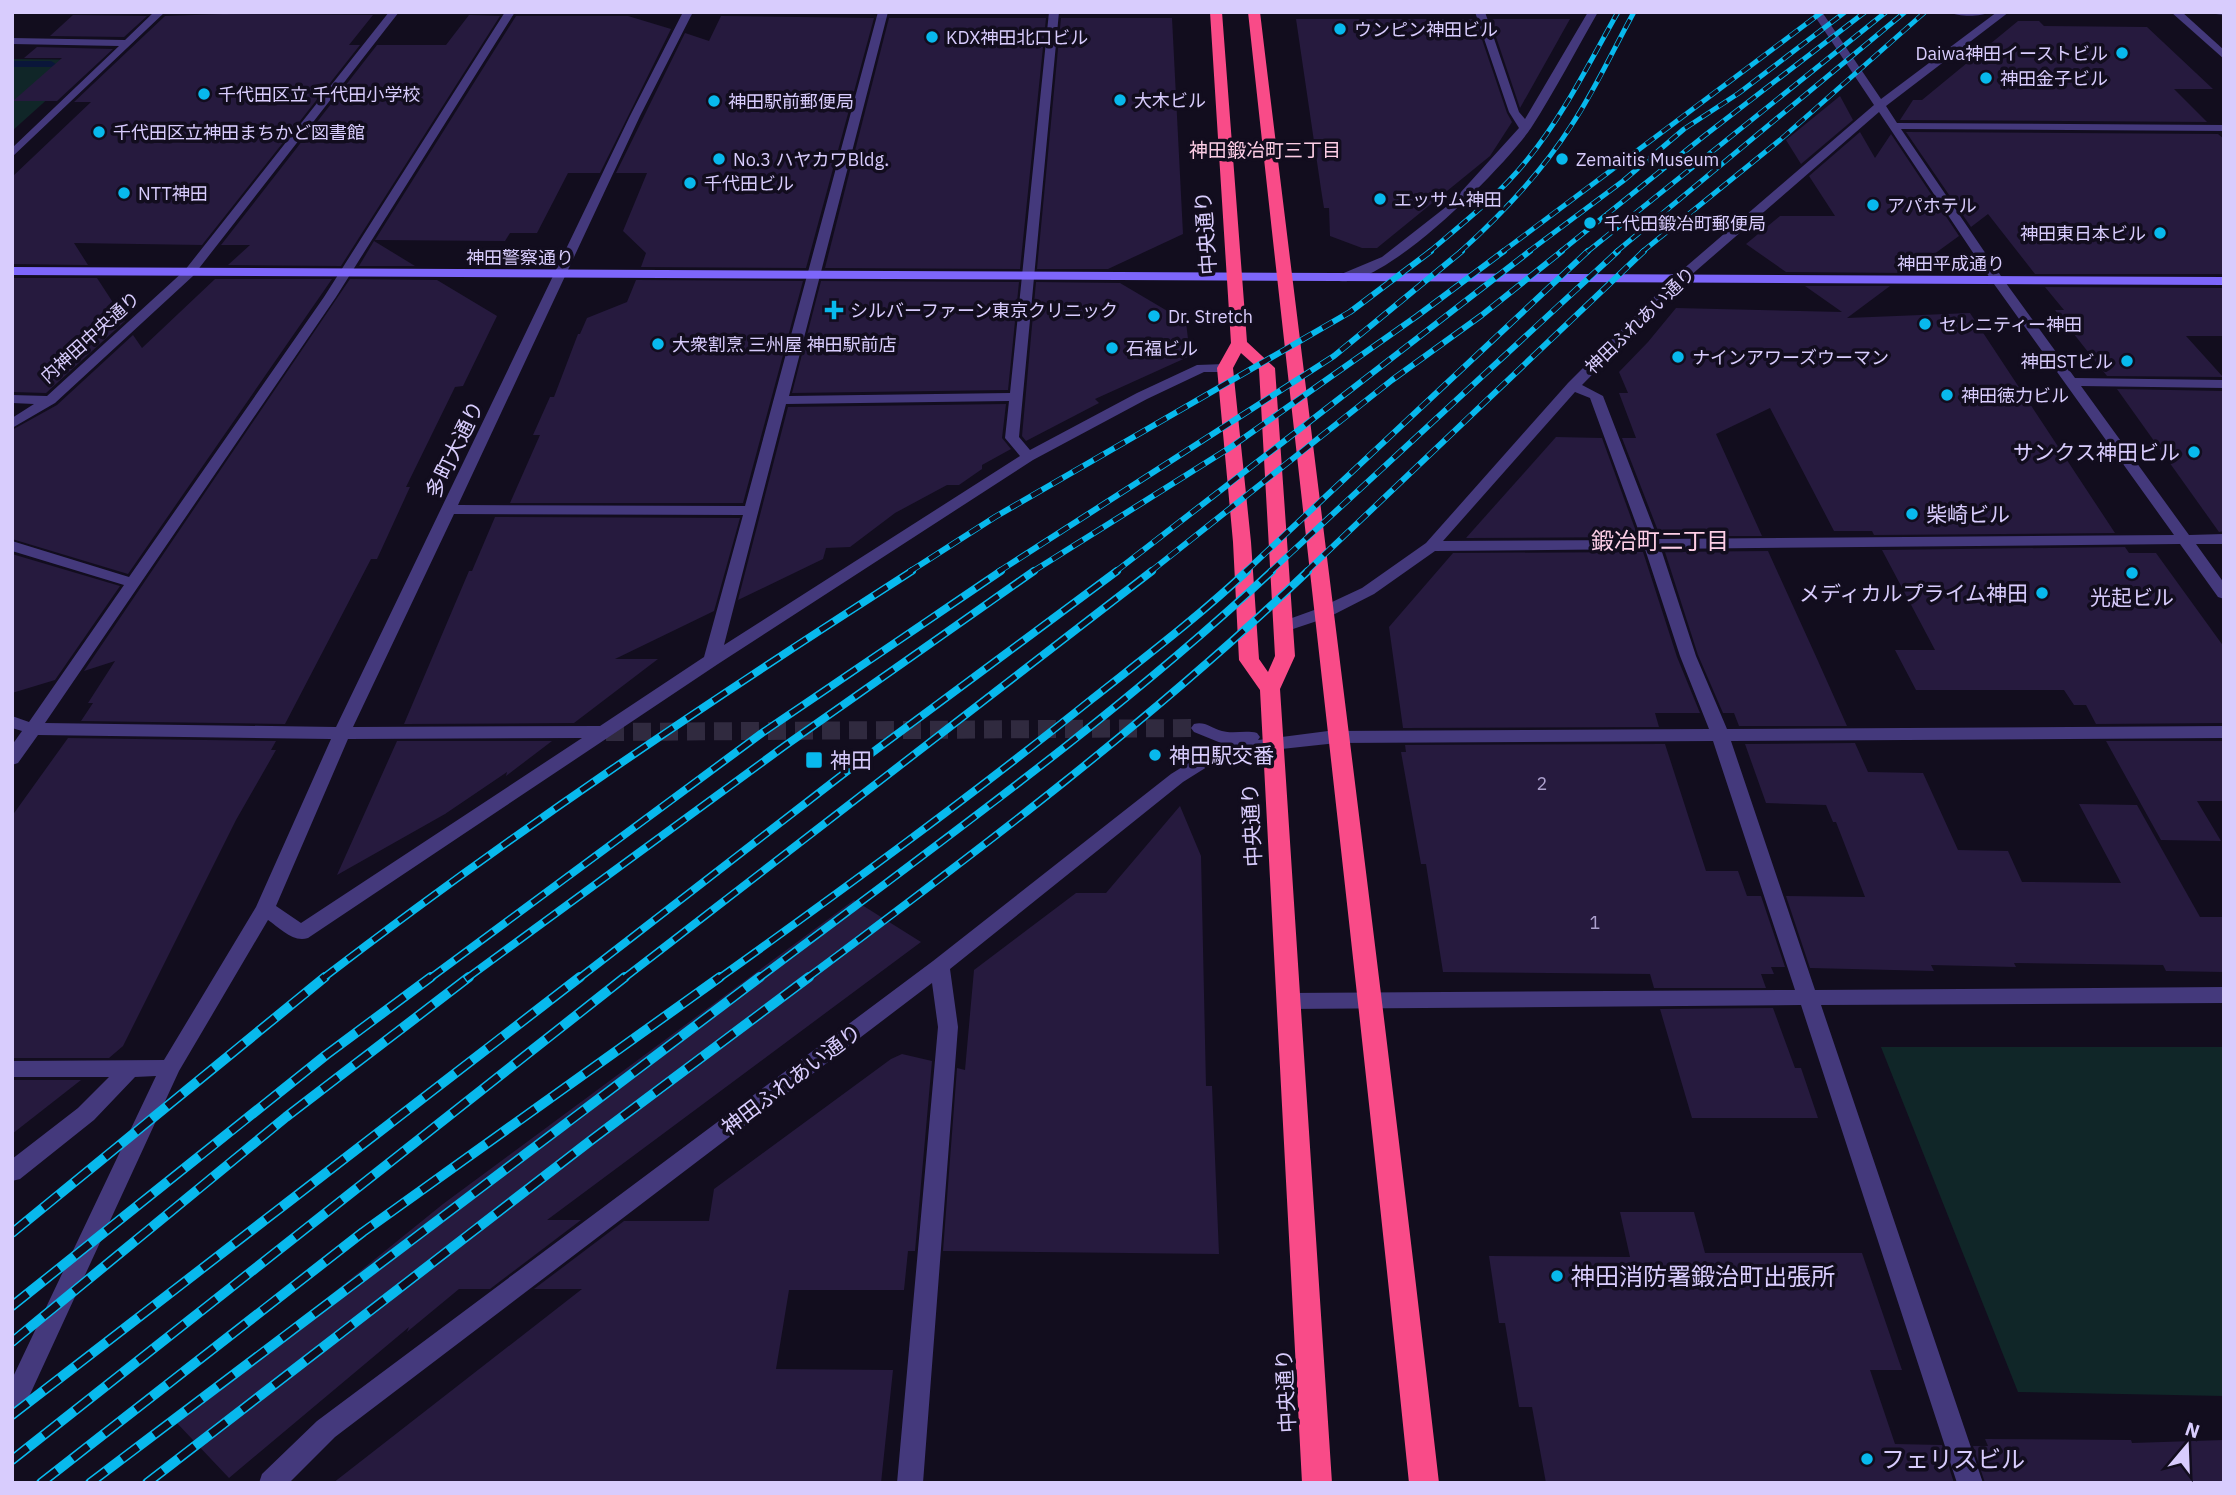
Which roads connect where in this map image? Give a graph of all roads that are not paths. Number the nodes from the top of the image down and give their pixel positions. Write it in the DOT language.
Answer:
graph roads {
  1 [pos="160,12"];
  2 [pos="394,12"];
  3 [pos="510,12"];
  4 [pos="688,12"];
  5 [pos="883,12"];
  6 [pos="1054,12"];
  7 [pos="1216,12"];
  8 [pos="1254,12"];
  9 [pos="1479,12"];
  10 [pos="1593,12"];
  11 [pos="1817,12"];
  12 [pos="1954,12"];
  13 [pos="1985,12"];
  14 [pos="2004,12"];
  15 [pos="2176,12"];
  16 [pos="12,41"];
  17 [pos="128,43"];
  18 [pos="2224,56"];
  19 [pos="1880,105"];
  20 [pos="1894,125"];
  21 [pos="1525,128"];
  22 [pos="2224,128"];
  23 [pos="12,154"];
  24 [pos="12,271"];
  25 [pos="188,273"];
  26 [pos="345,274"];
  27 [pos="559,275"];
  28 [pos="813,275"];
  29 [pos="1027,277"];
  30 [pos="1234,277"];
  31 [pos="1284,278"];
  32 [pos="1343,278"];
  33 [pos="1678,280"];
  34 [pos="1998,281"];
  35 [pos="2224,281"];
  36 [pos="1239,343"];
  37 [pos="1225,368"];
  38 [pos="2072,382"];
  39 [pos="2224,384"];
  40 [pos="1573,386"];
  41 [pos="1016,397"];
  42 [pos="12,399"];
  43 [pos="50,400"];
  44 [pos="780,400"];
  45 [pos="12,424"];
  46 [pos="1028,457"];
  47 [pos="449,509"];
  48 [pos="751,511"];
  49 [pos="2224,539"];
  50 [pos="2182,540"];
  51 [pos="12,545"];
  52 [pos="1652,545"];
  53 [pos="1431,546"];
  54 [pos="133,583"];
  55 [pos="2224,594"];
  56 [pos="1323,613"];
  57 [pos="1284,626"];
  58 [pos="712,660"];
  59 [pos="1270,689"];
  60 [pos="12,722"];
  61 [pos="1200,728"];
  62 [pos="33,729"];
  63 [pos="606,732"];
  64 [pos="2224,732"];
  65 [pos="342,733"];
  66 [pos="1720,734"];
  67 [pos="1337,737"];
  68 [pos="1273,740"];
  69 [pos="12,759"];
  70 [pos="265,908"];
  71 [pos="940,966"];
  72 [pos="2224,995"];
  73 [pos="1810,998"];
  74 [pos="1287,1002"];
  75 [pos="1372,1002"];
  76 [pos="170,1068"];
  77 [pos="12,1069"];
  78 [pos="128,1069"];
  79 [pos="12,1172"];
  80 [pos="12,1406"];
  81 [pos="271,1483"];
  82 [pos="910,1483"];
  83 [pos="1317,1483"];
  84 [pos="1424,1483"];
  85 [pos="1970,1483"];
  1 -- 17 [label="street"];
  2 -- 25 [label="street, 内神田中央通り"];
  3 -- 26 [label="street"];
  4 -- 27 [label="street, 多町大通り"];
  5 -- 28 [label="street"];
  6 -- 29 [label="street"];
  7 -- 30 [label="highway, 中央通り"];
  8 -- 31 [label="highway"];
  9 -- 21 [label="street"];
  10 -- 21 [label="street"];
  11 -- 19 [label="street"];
  12 -- 13 [label="street"];
  14 -- 19 [label="street, 神田ふれあい通り"];
  15 -- 18 [label="street"];
  16 -- 17 [label="street"];
  17 -- 23 [label="street"];
  19 -- 20 [label="street"];
  19 -- 33 [label="street, 神田ふれあい通り"];
  20 -- 22 [label="street"];
  20 -- 34 [label="street"];
  21 -- 32 [label="street"];
  24 -- 25 [label="street, 神田警察通り"];
  25 -- 26 [label="street, 神田警察通り"];
  25 -- 43 [label="street, 内神田中央通り"];
  26 -- 27 [label="street, 神田警察通り"];
  26 -- 54 [label="street"];
  27 -- 28 [label="street, 神田警察通り"];
  27 -- 47 [label="street, 多町大通り"];
  28 -- 29 [label="street, 神田警察通り"];
  28 -- 44 [label="street"];
  29 -- 30 [label="street, 神田警察通り"];
  29 -- 41 [label="street"];
  30 -- 31 [label="street, 神田警察通り"];
  30 -- 36 [label="highway, 中央通り"];
  31 -- 32 [label="street, 神田警察通り"];
  31 -- 56 [label="highway"];
  32 -- 33 [label="street, 神田平成通り"];
  33 -- 34 [label="street, 神田平成通り"];
  33 -- 40 [label="street, 神田ふれあい通り"];
  34 -- 35 [label="street, 神田平成通り"];
  34 -- 38 [label="street"];
  36 -- 37 [label="highway"];
  36 -- 57 [label="highway, 中央通り"];
  37 -- 46 [label="street"];
  37 -- 59 [label="highway"];
  38 -- 39 [label="street"];
  38 -- 50 [label="street"];
  40 -- 52 [label="street"];
  40 -- 53 [label="street, 神田ふれあい通り"];
  41 -- 44 [label="street"];
  41 -- 46 [label="street"];
  42 -- 43 [label="street"];
  43 -- 45 [label="street, 内神田中央通り"];
  44 -- 48 [label="street"];
  46 -- 58 [label="street"];
  47 -- 48 [label="street"];
  47 -- 65 [label="street, 多町大通り"];
  48 -- 58 [label="street"];
  49 -- 50 [label="street"];
  50 -- 52 [label="street"];
  50 -- 55 [label="street"];
  51 -- 54 [label="street"];
  52 -- 53 [label="street"];
  52 -- 66 [label="street"];
  53 -- 56 [label="street, 神田ふれあい通り"];
  54 -- 62 [label="street"];
  56 -- 57 [label="street, 神田ふれあい通り"];
  56 -- 67 [label="highway"];
  57 -- 59 [label="highway, 中央通り"];
  58 -- 63 [label="street"];
  59 -- 68 [label="highway, 中央通り"];
  60 -- 62 [label="street"];
  61 -- 68 [label="street"];
  62 -- 65 [label="street"];
  62 -- 69 [label="street"];
  63 -- 65 [label="street"];
  63 -- 70 [label="street"];
  64 -- 66 [label="street, 神田ふれあい通り"];
  65 -- 70 [label="street, 多町大通り"];
  66 -- 67 [label="street, 神田ふれあい通り"];
  66 -- 73 [label="street"];
  67 -- 68 [label="street, 神田ふれあい通り"];
  67 -- 75 [label="highway"];
  68 -- 71 [label="street, 神田ふれあい通り"];
  68 -- 74 [label="highway, 中央通り"];
  70 -- 76 [label="street, 多町大通り"];
  71 -- 81 [label="street, 神田ふれあい通り"];
  71 -- 82 [label="street"];
  72 -- 73 [label="street"];
  73 -- 75 [label="street"];
  73 -- 85 [label="street"];
  74 -- 75 [label="street"];
  74 -- 83 [label="highway, 中央通り"];
  75 -- 84 [label="highway"];
  76 -- 78 [label="street"];
  76 -- 80 [label="street, 多町大通り"];
  77 -- 78 [label="street"];
  78 -- 79 [label="street"];
}
